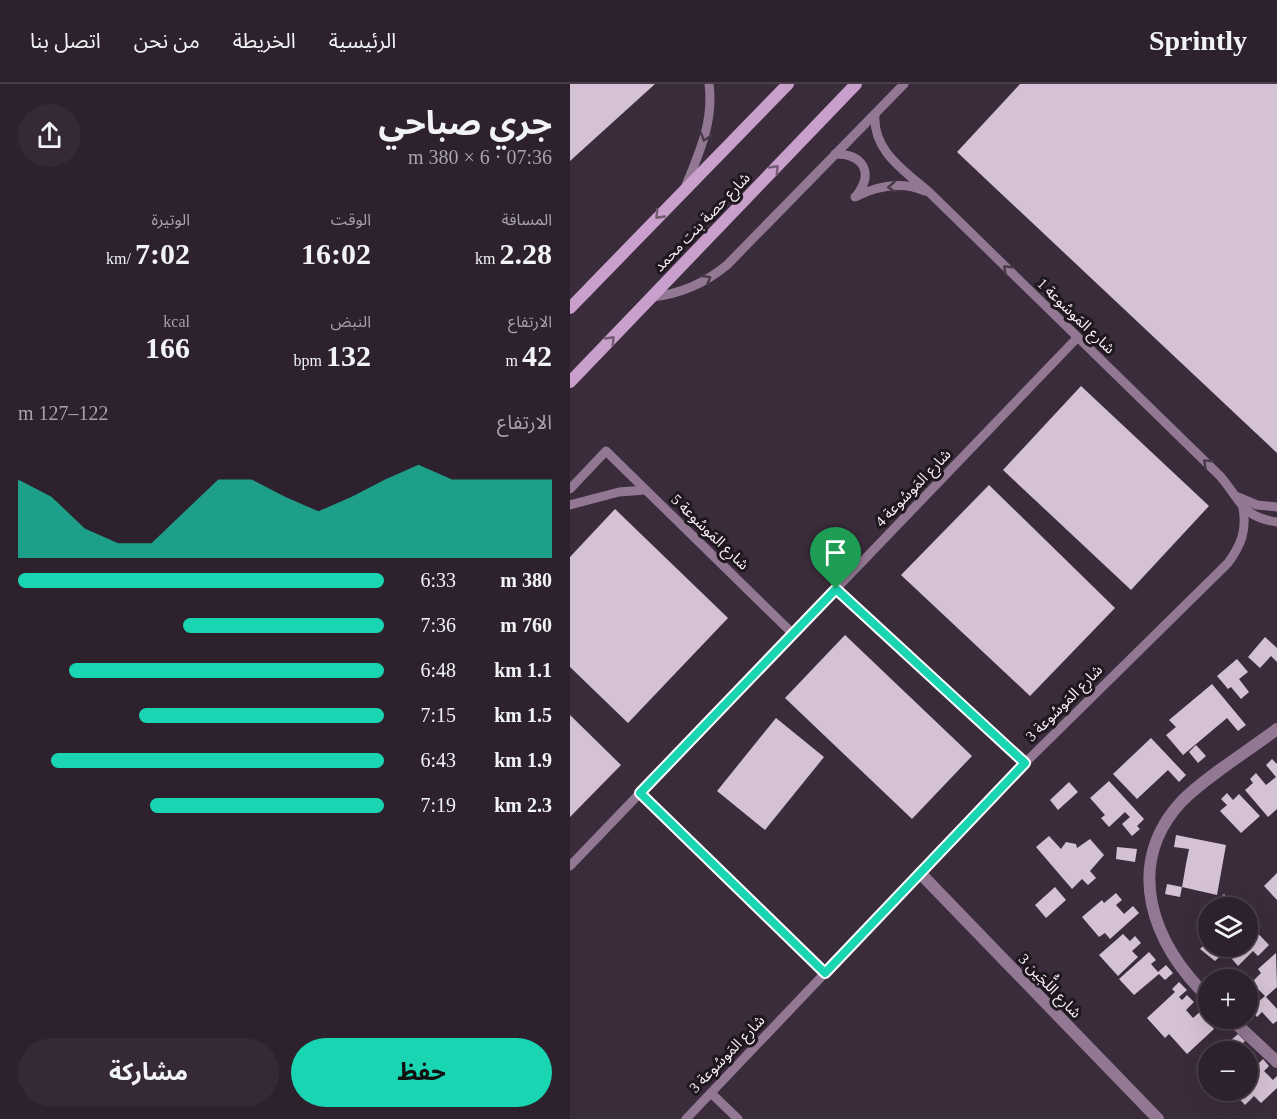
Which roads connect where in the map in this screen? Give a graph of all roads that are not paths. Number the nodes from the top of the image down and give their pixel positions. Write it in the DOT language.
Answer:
graph roads {
  1 [pos="709,84"];
  2 [pos="788,84"];
  3 [pos="856,84"];
  4 [pos="904,84"];
  5 [pos="875,114"];
  6 [pos="836,154"];
  7 [pos="685,188"];
  8 [pos="930,193"];
  9 [pos="652,297"];
  10 [pos="570,308"];
  11 [pos="1077,338"];
  12 [pos="570,382"];
  13 [pos="570,489"];
  14 [pos="645,490"];
  15 [pos="1238,497"];
  16 [pos="570,505"];
  17 [pos="1277,507"];
  18 [pos="1243,508"];
  19 [pos="1277,522"];
  20 [pos="836,589"];
  21 [pos="793,634"];
  22 [pos="1277,729"];
  23 [pos="1025,763"];
  24 [pos="640,793"];
  25 [pos="570,866"];
  26 [pos="920,873"];
  27 [pos="825,973"];
  28 [pos="1198,987"];
  29 [pos="1242,1029"];
  30 [pos="1277,1062"];
  31 [pos="711,1093"];
  32 [pos="686,1119"];
  33 [pos="738,1119"];
  34 [pos="1158,1119"];
  1 -- 7 [label="lane, one-way"];
  2 -- 7 [label="main road"];
  9 -- 3 [label="main road, شارع حصة بنت محمد, one-way"];
  4 -- 5 [label="lane"];
  5 -- 6 [label="lane"];
  5 -- 8 [label="lane, شارع المَوسُوعة 1"];
  8 -- 6 [label="lane, one-way"];
  9 -- 6 [label="lane, one-way"];
  7 -- 10 [label="main road, one-way"];
  11 -- 8 [label="lane, شارع المَوسُوعة 1, one-way"];
  12 -- 9 [label="main road, شارع حصة بنت محمد, one-way"];
  15 -- 11 [label="lane, شارع المَوسُوعة 1, one-way"];
  11 -- 20 [label="lane, شارع المَوسُوعة 4"];
  13 -- 14 [label="lane, شارع المَوسُوعة 5"];
  14 -- 16 [label="lane"];
  14 -- 21 [label="lane, شارع المَوسُوعة 5"];
  15 -- 17 [label="lane"];
  15 -- 18 [label="lane, شارع المَوسُوعة 1"];
  18 -- 19 [label="lane"];
  18 -- 23 [label="lane, شارع المَوسُوعة 3"];
  20 -- 21 [label="lane, شارع المَوسُوعة 4"];
  20 -- 23 [label="lane"];
  21 -- 24 [label="lane, شارع المَوسُوعة 4"];
  22 -- 28 [label="street"];
  23 -- 26 [label="lane, شارع المَوسُوعة 3"];
  24 -- 25 [label="lane, شارع المَوسُوعة 4"];
  24 -- 27 [label="lane"];
  26 -- 27 [label="lane, شارع المَوسُوعة 3"];
  26 -- 34 [label="street, شارع اللُّجَين 3"];
  27 -- 31 [label="lane, شارع المَوسُوعة 3"];
  29 -- 30 [label="street"];
  31 -- 32 [label="lane, شارع المَوسُوعة 3"];
  31 -- 33 [label="lane"];
}
